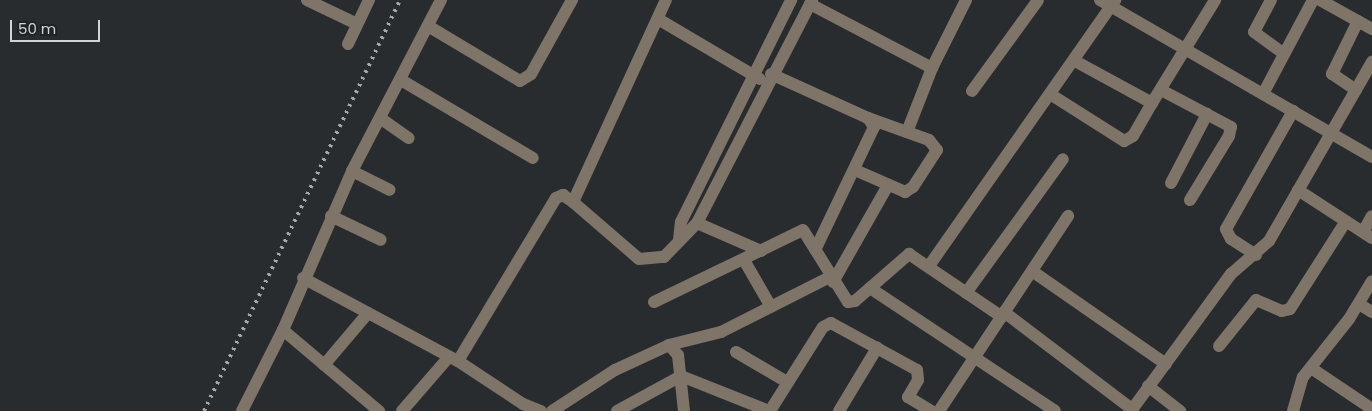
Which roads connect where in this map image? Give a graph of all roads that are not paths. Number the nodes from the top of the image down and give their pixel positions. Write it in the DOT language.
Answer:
graph roads {
  1 [pos="307,0"];
  2 [pos="441,0"];
  3 [pos="572,0"];
  4 [pos="666,0"];
  5 [pos="791,0"];
  6 [pos="966,0"];
  7 [pos="1038,0"];
  8 [pos="1100,0"];
  9 [pos="1215,0"];
  10 [pos="1272,0"];
  11 [pos="1314,0"];
  12 [pos="1320,0"];
  13 [pos="365,1"];
  14 [pos="811,2"];
  15 [pos="1113,3"];
  16 [pos="658,19"];
  17 [pos="1358,21"];
  18 [pos="357,24"];
  19 [pos="428,26"];
  20 [pos="1372,30"];
  21 [pos="348,44"];
  22 [pos="1187,51"];
  23 [pos="1284,54"];
  24 [pos="1076,61"];
  25 [pos="1372,62"];
  26 [pos="932,68"];
  27 [pos="753,76"];
  28 [pos="769,78"];
  29 [pos="402,80"];
  30 [pos="1356,90"];
  31 [pos="972,91"];
  32 [pos="1162,91"];
  33 [pos="1050,94"];
  34 [pos="1263,94"];
  35 [pos="1152,103"];
  36 [pos="1293,111"];
  37 [pos="1207,114"];
  38 [pos="380,118"];
  39 [pos="868,118"];
  40 [pos="908,132"];
  41 [pos="1330,132"];
  42 [pos="409,138"];
  43 [pos="1372,157"];
  44 [pos="534,158"];
  45 [pos="1063,159"];
  46 [pos="855,170"];
  47 [pos="352,171"];
  48 [pos="1171,183"];
  49 [pos="888,185"];
  50 [pos="390,190"];
  51 [pos="1298,190"];
  52 [pos="1190,200"];
  53 [pos="573,202"];
  54 [pos="332,216"];
  55 [pos="1068,216"];
  56 [pos="1372,216"];
  57 [pos="1346,221"];
  58 [pos="698,223"];
  59 [pos="1367,235"];
  60 [pos="381,240"];
  61 [pos="679,240"];
  62 [pos="815,250"];
  63 [pos="762,251"];
  64 [pos="1256,255"];
  65 [pos="744,260"];
  66 [pos="929,266"];
  67 [pos="1032,271"];
  68 [pos="304,278"];
  69 [pos="832,279"];
  70 [pos="1372,281"];
  71 [pos="870,288"];
  72 [pos="966,293"];
  73 [pos="654,302"];
  74 [pos="1359,304"];
  75 [pos="771,307"];
  76 [pos="1372,312"];
  77 [pos="368,313"];
  78 [pos="1003,314"];
  79 [pos="283,330"];
  80 [pos="669,344"];
  81 [pos="1219,346"];
  82 [pos="877,348"];
  83 [pos="736,352"];
  84 [pos="976,355"];
  85 [pos="453,359"];
  86 [pos="324,364"];
  87 [pos="1166,364"];
  88 [pos="1310,368"];
  89 [pos="681,376"];
  90 [pos="787,382"];
  91 [pos="1148,386"];
  92 [pos="1372,409"];
  93 [pos="1131,410"];
  94 [pos="242,411"];
  95 [pos="380,411"];
  96 [pos="402,411"];
  97 [pos="541,411"];
  98 [pos="552,411"];
  99 [pos="617,411"];
  100 [pos="684,411"];
  101 [pos="770,411"];
  102 [pos="839,411"];
  103 [pos="931,411"];
  104 [pos="939,411"];
  105 [pos="1055,411"];
  106 [pos="1180,411"];
  107 [pos="1293,411"];
  1 -- 18 [label="street"];
  2 -- 19 [label="street"];
  3 -- 19 [label="street"];
  4 -- 16 [label="street"];
  5 -- 27 [label="street"];
  6 -- 26 [label="street"];
  7 -- 31 [label="street"];
  8 -- 15 [label="street"];
  9 -- 22 [label="street"];
  10 -- 23 [label="street"];
  11 -- 23 [label="street"];
  12 -- 17 [label="street"];
  13 -- 18 [label="street"];
  14 -- 26 [label="street"];
  14 -- 28 [label="street"];
  15 -- 22 [label="street"];
  15 -- 24 [label="street"];
  16 -- 27 [label="street"];
  16 -- 53 [label="street"];
  17 -- 20 [label="street"];
  17 -- 30 [label="street"];
  18 -- 21 [label="street"];
  19 -- 29 [label="street"];
  22 -- 32 [label="street"];
  22 -- 34 [label="street"];
  23 -- 34 [label="street"];
  24 -- 33 [label="street"];
  24 -- 35 [label="street"];
  25 -- 30 [label="street"];
  26 -- 40 [label="street"];
  27 -- 28 [label="street"];
  27 -- 61 [label="street"];
  28 -- 39 [label="street"];
  28 -- 58 [label="street"];
  29 -- 38 [label="street"];
  29 -- 44 [label="street"];
  30 -- 41 [label="street"];
  32 -- 35 [label="street"];
  32 -- 37 [label="street"];
  33 -- 35 [label="street"];
  33 -- 66 [label="street"];
  34 -- 36 [label="street"];
  36 -- 41 [label="street"];
  36 -- 64 [label="street"];
  37 -- 48 [label="street"];
  37 -- 52 [label="street"];
  38 -- 42 [label="street"];
  38 -- 47 [label="street"];
  39 -- 40 [label="street"];
  39 -- 46 [label="street"];
  40 -- 49 [label="street"];
  41 -- 43 [label="street"];
  41 -- 51 [label="street"];
  45 -- 72 [label="street"];
  46 -- 49 [label="street"];
  46 -- 62 [label="street"];
  47 -- 50 [label="street"];
  47 -- 54 [label="street"];
  49 -- 69 [label="street"];
  51 -- 57 [label="street"];
  51 -- 64 [label="street"];
  53 -- 61 [label="street"];
  53 -- 85 [label="street"];
  54 -- 60 [label="street"];
  54 -- 68 [label="street"];
  55 -- 67 [label="street"];
  56 -- 59 [label="street"];
  57 -- 59 [label="street"];
  57 -- 81 [label="street"];
  58 -- 61 [label="street"];
  58 -- 63 [label="street"];
  62 -- 63 [label="street"];
  62 -- 69 [label="street"];
  63 -- 65 [label="street"];
  64 -- 87 [label="street"];
  65 -- 73 [label="street"];
  65 -- 75 [label="street"];
  66 -- 71 [label="street"];
  66 -- 72 [label="street"];
  67 -- 78 [label="street"];
  67 -- 87 [label="street"];
  68 -- 77 [label="street"];
  68 -- 79 [label="street"];
  69 -- 71 [label="street"];
  69 -- 75 [label="street"];
  70 -- 74 [label="street"];
  71 -- 84 [label="street"];
  72 -- 78 [label="street"];
  74 -- 76 [label="street"];
  74 -- 88 [label="street"];
  75 -- 80 [label="street"];
  77 -- 85 [label="street"];
  77 -- 86 [label="street"];
  78 -- 84 [label="street"];
  78 -- 93 [label="street"];
  79 -- 86 [label="street"];
  79 -- 94 [label="street"];
  80 -- 89 [label="street"];
  80 -- 98 [label="street"];
  82 -- 90 [label="street"];
  82 -- 102 [label="street"];
  82 -- 103 [label="street"];
  83 -- 90 [label="street"];
  84 -- 104 [label="street"];
  84 -- 105 [label="street"];
  85 -- 96 [label="street"];
  85 -- 97 [label="street"];
  86 -- 95 [label="street"];
  87 -- 91 [label="street"];
  88 -- 92 [label="street"];
  88 -- 107 [label="street"];
  89 -- 99 [label="street"];
  89 -- 100 [label="street"];
  89 -- 101 [label="street"];
  90 -- 101 [label="street"];
  91 -- 93 [label="street"];
  91 -- 106 [label="street"];
}
